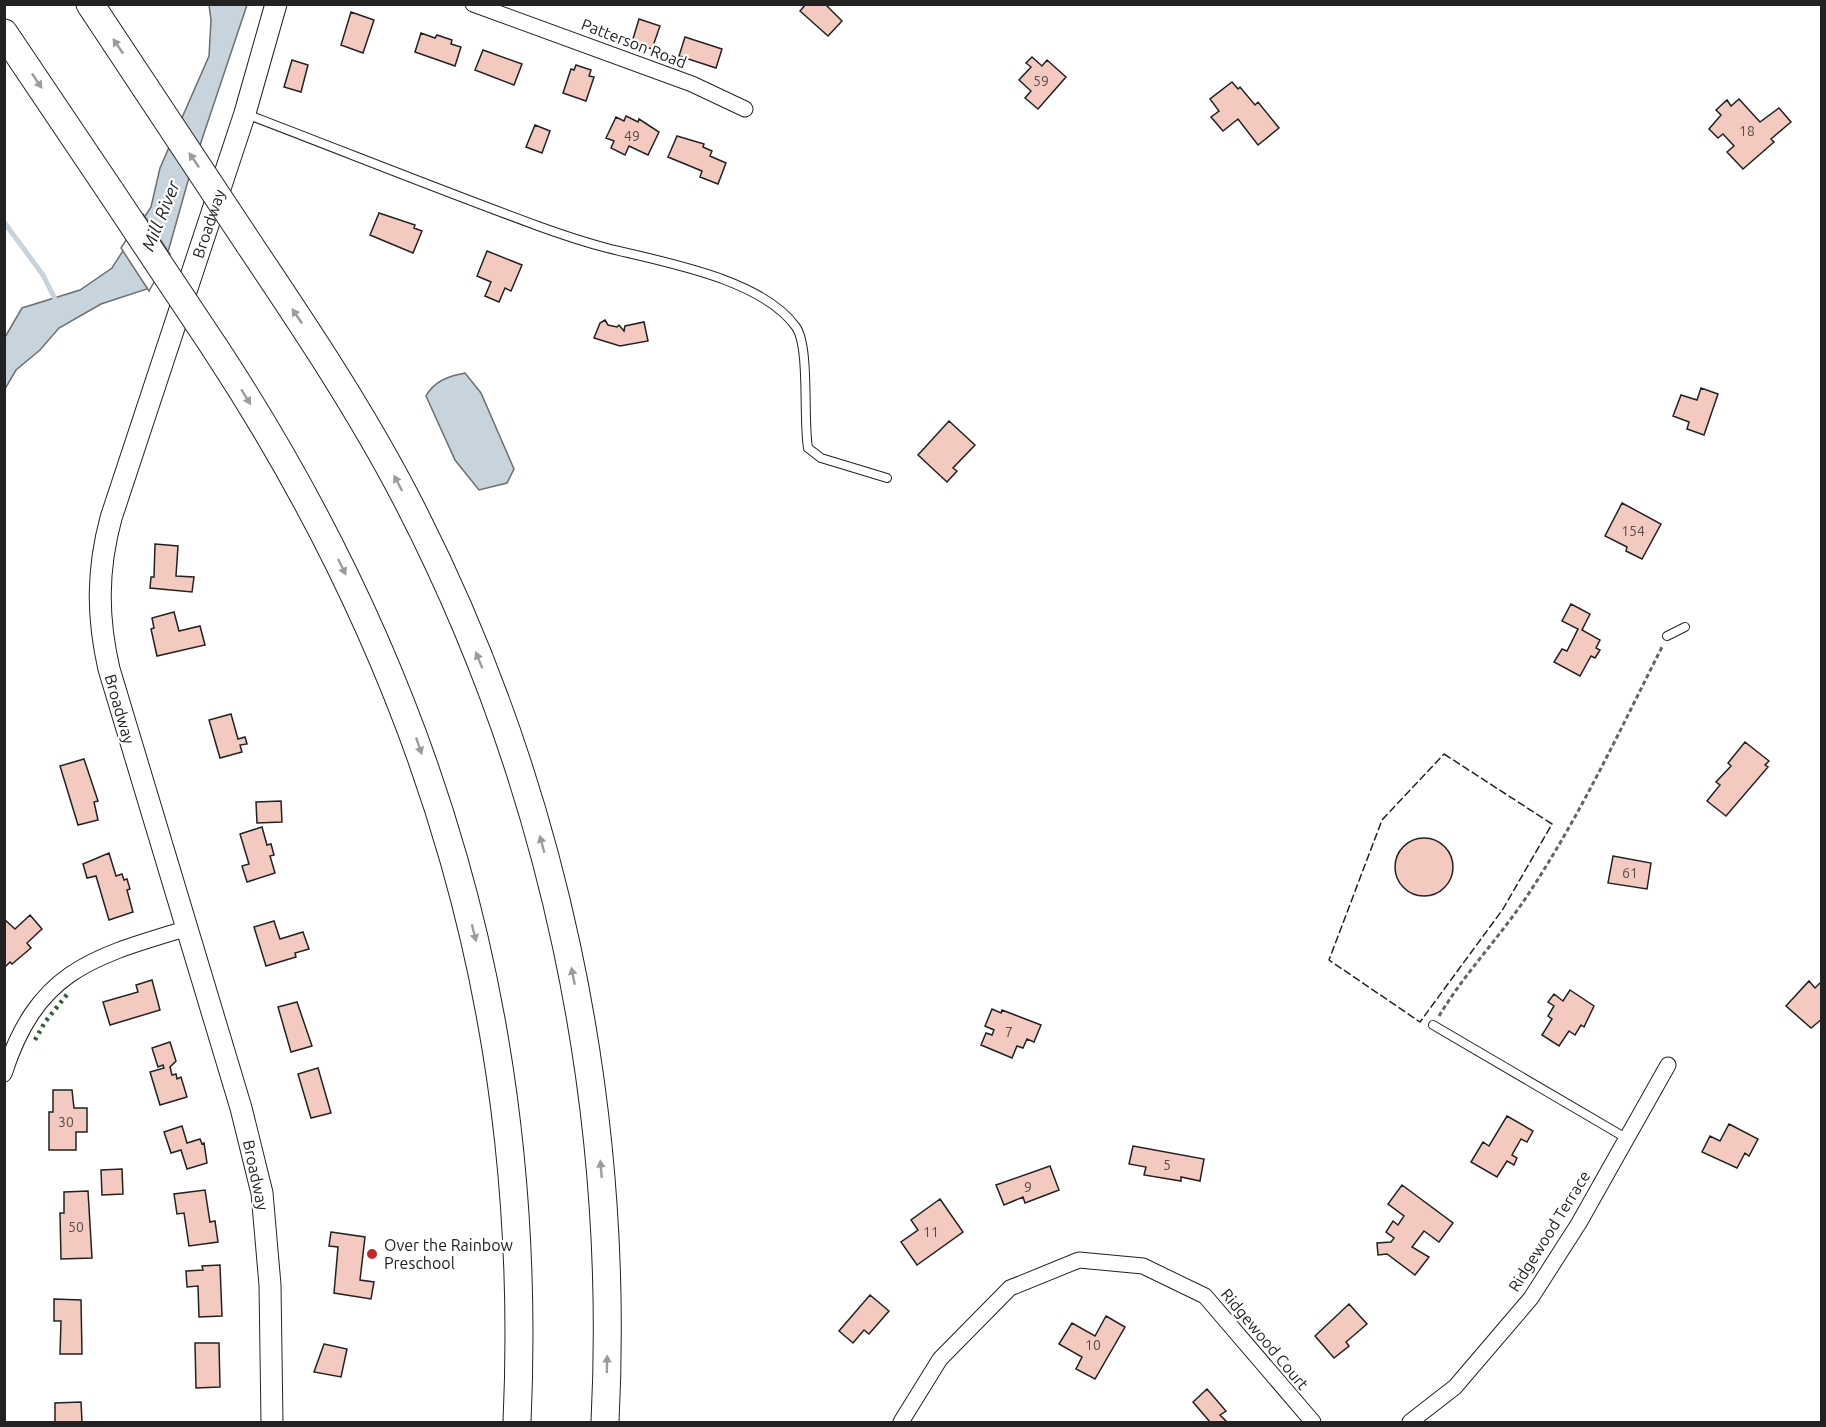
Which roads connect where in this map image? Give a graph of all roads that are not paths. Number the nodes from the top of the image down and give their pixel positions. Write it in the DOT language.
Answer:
graph roads {
  1 [pos="90,4"];
  2 [pos="276,4"];
  3 [pos="473,4"];
  4 [pos="4,33"];
  5 [pos="745,110"];
  6 [pos="245,113"];
  7 [pos="887,478"];
  8 [pos="1685,627"];
  9 [pos="1667,636"];
  10 [pos="185,929"];
  11 [pos="1433,1025"];
  12 [pos="1668,1065"];
  13 [pos="4,1074"];
  14 [pos="1626,1138"];
  15 [pos="272,1422"];
  16 [pos="517,1422"];
  17 [pos="605,1422"];
  18 [pos="901,1422"];
  19 [pos="1313,1422"];
  20 [pos="1410,1422"];
  17 -- 1 [label="highway, one-way, bridge"];
  2 -- 6 [label="main road, Broadway"];
  3 -- 5 [label="street, Patterson Road"];
  4 -- 16 [label="highway, one-way, bridge"];
  6 -- 7 [label="lane"];
  6 -- 10 [label="main road, Broadway"];
  8 -- 9 [label="lane"];
  10 -- 13 [label="street"];
  10 -- 15 [label="main road, Broadway"];
  11 -- 14 [label="lane"];
  12 -- 14 [label="street, Ridgewood Terrace"];
  14 -- 20 [label="street, Ridgewood Terrace"];
  18 -- 19 [label="street, Ridgewood Court"];
}
